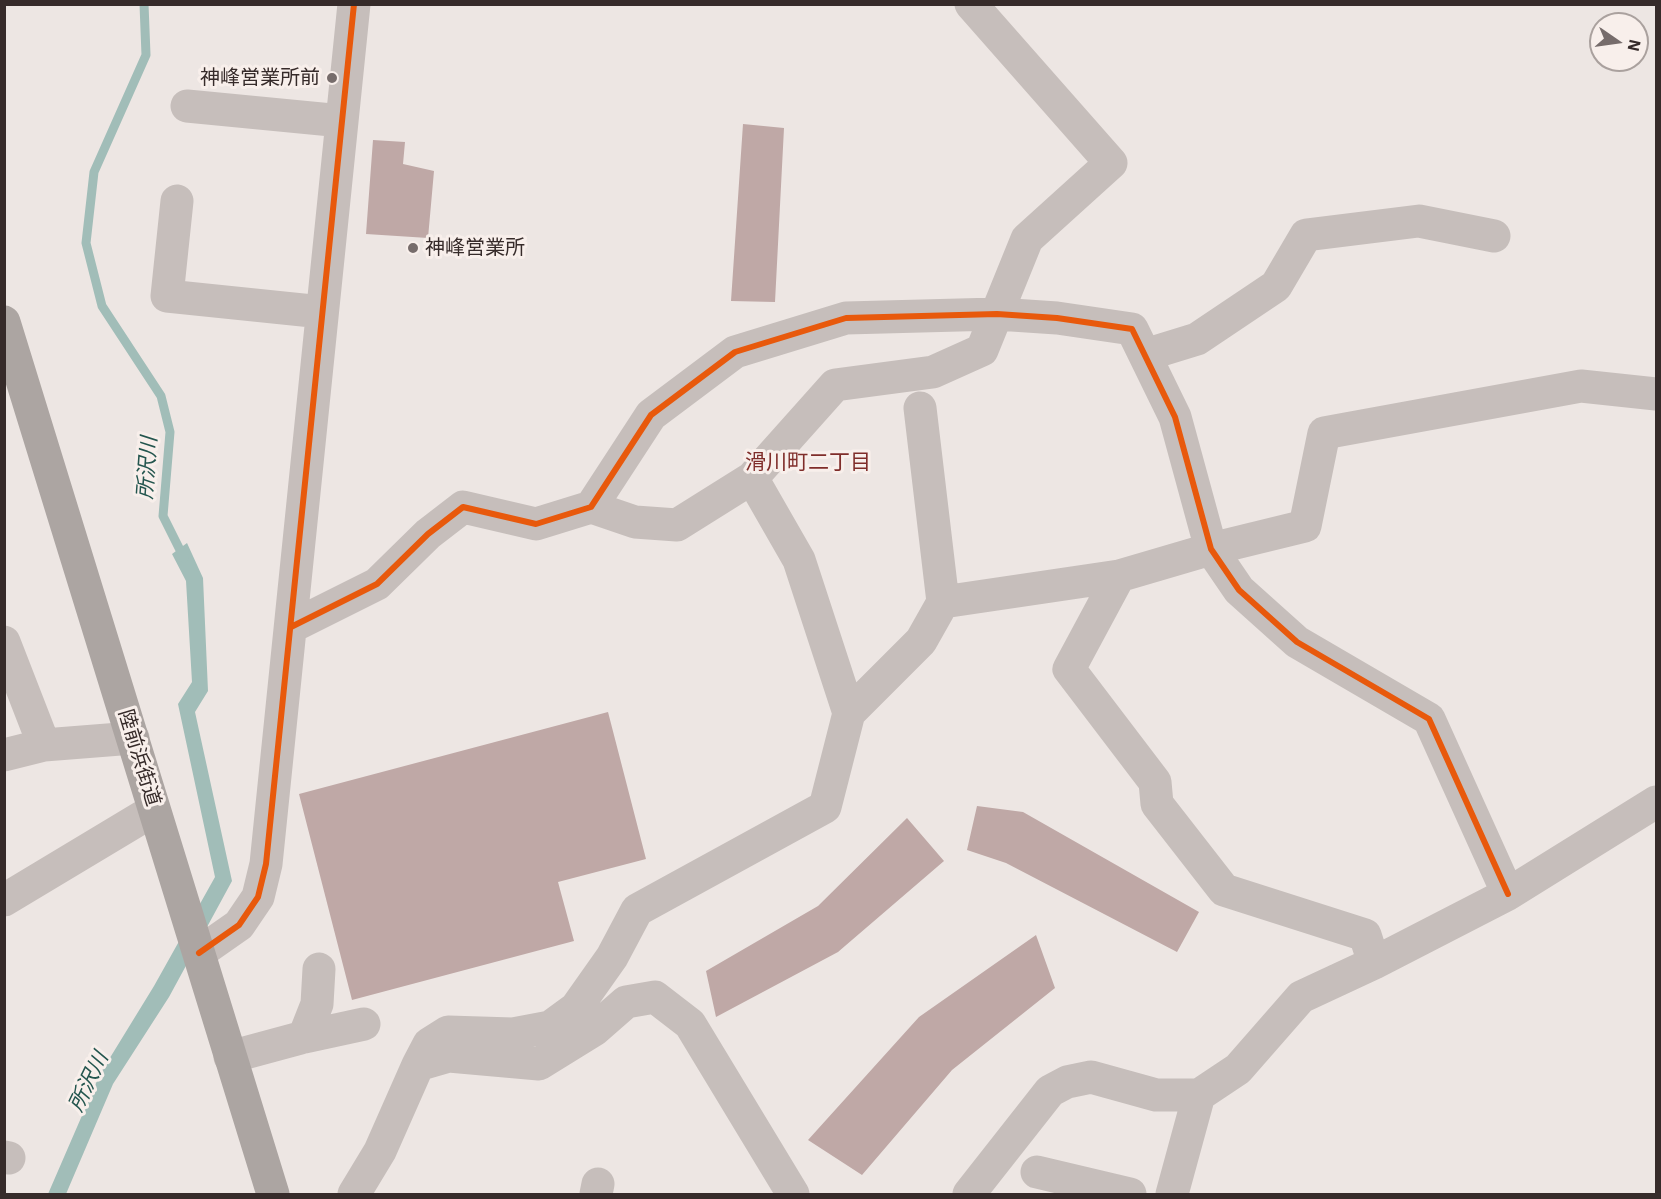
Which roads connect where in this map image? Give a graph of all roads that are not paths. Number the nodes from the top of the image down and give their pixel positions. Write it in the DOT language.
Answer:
graph roads {
  1 [pos="354,4"];
  2 [pos="971,4"];
  3 [pos="187,106"];
  4 [pos="342,121"];
  5 [pos="177,201"];
  6 [pos="1494,236"];
  7 [pos="322,312"];
  8 [pos="997,314"];
  9 [pos="4,322"];
  10 [pos="1145,355"];
  11 [pos="1656,394"];
  12 [pos="920,408"];
  13 [pos="752,478"];
  14 [pos="591,507"];
  15 [pos="1211,549"];
  16 [pos="1119,576"];
  17 [pos="944,602"];
  18 [pos="291,627"];
  19 [pos="4,642"];
  20 [pos="849,713"];
  21 [pos="133,738"];
  22 [pos="44,745"];
  23 [pos="4,755"];
  24 [pos="1656,802"];
  25 [pos="154,810"];
  26 [pos="1508,894"];
  27 [pos="4,900"];
  28 [pos="199,953"];
  29 [pos="1374,963"];
  30 [pos="319,969"];
  31 [pos="364,1024"];
  32 [pos="304,1037"];
  33 [pos="230,1057"];
  34 [pos="418,1065"];
  35 [pos="1199,1095"];
  36 [pos="1037,1172"];
  37 [pos="273,1194"];
  38 [pos="354,1194"];
  39 [pos="793,1194"];
  40 [pos="969,1194"];
  41 [pos="1130,1194"];
  42 [pos="1172,1194"];
  1 -- 4 [label="street"];
  2 -- 8 [label="street"];
  3 -- 4 [label="street"];
  4 -- 7 [label="street"];
  5 -- 7 [label="street"];
  6 -- 10 [label="street"];
  7 -- 18 [label="street"];
  8 -- 10 [label="street"];
  8 -- 13 [label="street"];
  8 -- 14 [label="street"];
  9 -- 21 [label="highway, 陸前浜街道"];
  10 -- 15 [label="street"];
  11 -- 15 [label="street"];
  12 -- 17 [label="street"];
  13 -- 14 [label="street"];
  13 -- 20 [label="street"];
  14 -- 18 [label="street"];
  15 -- 16 [label="street"];
  15 -- 26 [label="street"];
  16 -- 17 [label="street"];
  16 -- 29 [label="street"];
  17 -- 20 [label="street"];
  18 -- 28 [label="street"];
  19 -- 22 [label="street"];
  20 -- 34 [label="street"];
  21 -- 22 [label="street"];
  21 -- 25 [label="highway, 陸前浜街道"];
  22 -- 23 [label="street"];
  24 -- 26 [label="street"];
  25 -- 27 [label="street"];
  25 -- 28 [label="highway, 陸前浜街道"];
  26 -- 29 [label="street"];
  28 -- 33 [label="highway, 陸前浜街道"];
  29 -- 35 [label="street"];
  30 -- 32 [label="street"];
  31 -- 32 [label="street"];
  32 -- 33 [label="street"];
  33 -- 37 [label="highway, 陸前浜街道"];
  34 -- 38 [label="street"];
  34 -- 39 [label="street"];
  35 -- 40 [label="street"];
  35 -- 42 [label="street"];
  36 -- 41 [label="street"];
}
